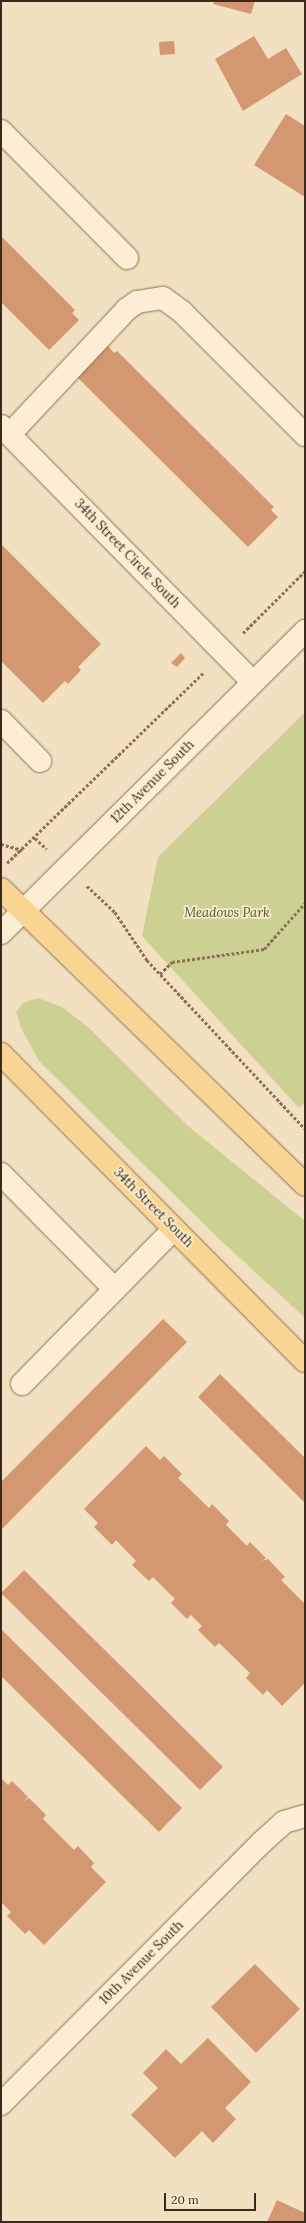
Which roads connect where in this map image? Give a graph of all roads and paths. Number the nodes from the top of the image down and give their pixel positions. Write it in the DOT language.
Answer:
graph roads {
  1 [pos="1,131"];
  2 [pos="127,258"];
  3 [pos="5,430"];
  4 [pos="305,435"];
  5 [pos="305,571"];
  6 [pos="305,631"];
  7 [pos="224,653"];
  8 [pos="253,682"];
  9 [pos="1,721"];
  10 [pos="40,760"];
  11 [pos="35,838"];
  12 [pos="1,844"];
  13 [pos="22,850"];
  14 [pos="67,867"];
  15 [pos="1,869"];
  16 [pos="1,889"];
  17 [pos="305,904"];
  18 [pos="23,911"];
  19 [pos="1,933"];
  20 [pos="160,974"];
  21 [pos="1,1054"];
  22 [pos="305,1129"];
  23 [pos="1,1174"];
  24 [pos="305,1185"];
  25 [pos="174,1229"];
  26 [pos="115,1289"];
  27 [pos="305,1361"];
  28 [pos="22,1384"];
  29 [pos="305,1816"];
  30 [pos="1,2104"];
  1 -- 2 [label="street"];
  3 -- 4 [label="street"];
  3 -- 7 [label="street, 34th Street Circle South"];
  5 -- 7 [label="path"];
  6 -- 8 [label="street, 12th Avenue South"];
  7 -- 8 [label="street, 34th Street Circle South"];
  7 -- 11 [label="path"];
  8 -- 14 [label="street, 12th Avenue South"];
  9 -- 10 [label="street"];
  11 -- 13 [label="path"];
  11 -- 14 [label="path"];
  12 -- 13 [label="path"];
  13 -- 15 [label="path"];
  14 -- 18 [label="street, 12th Avenue South"];
  14 -- 20 [label="path"];
  16 -- 18 [label="main road"];
  17 -- 20 [label="path"];
  18 -- 19 [label="street, 12th Avenue South"];
  18 -- 24 [label="main road"];
  20 -- 22 [label="path"];
  21 -- 25 [label="main road, 34th Street South"];
  23 -- 26 [label="street"];
  25 -- 26 [label="street"];
  25 -- 27 [label="main road, 34th Street South"];
  26 -- 28 [label="street"];
  29 -- 30 [label="street, 10th Avenue South"];
}
